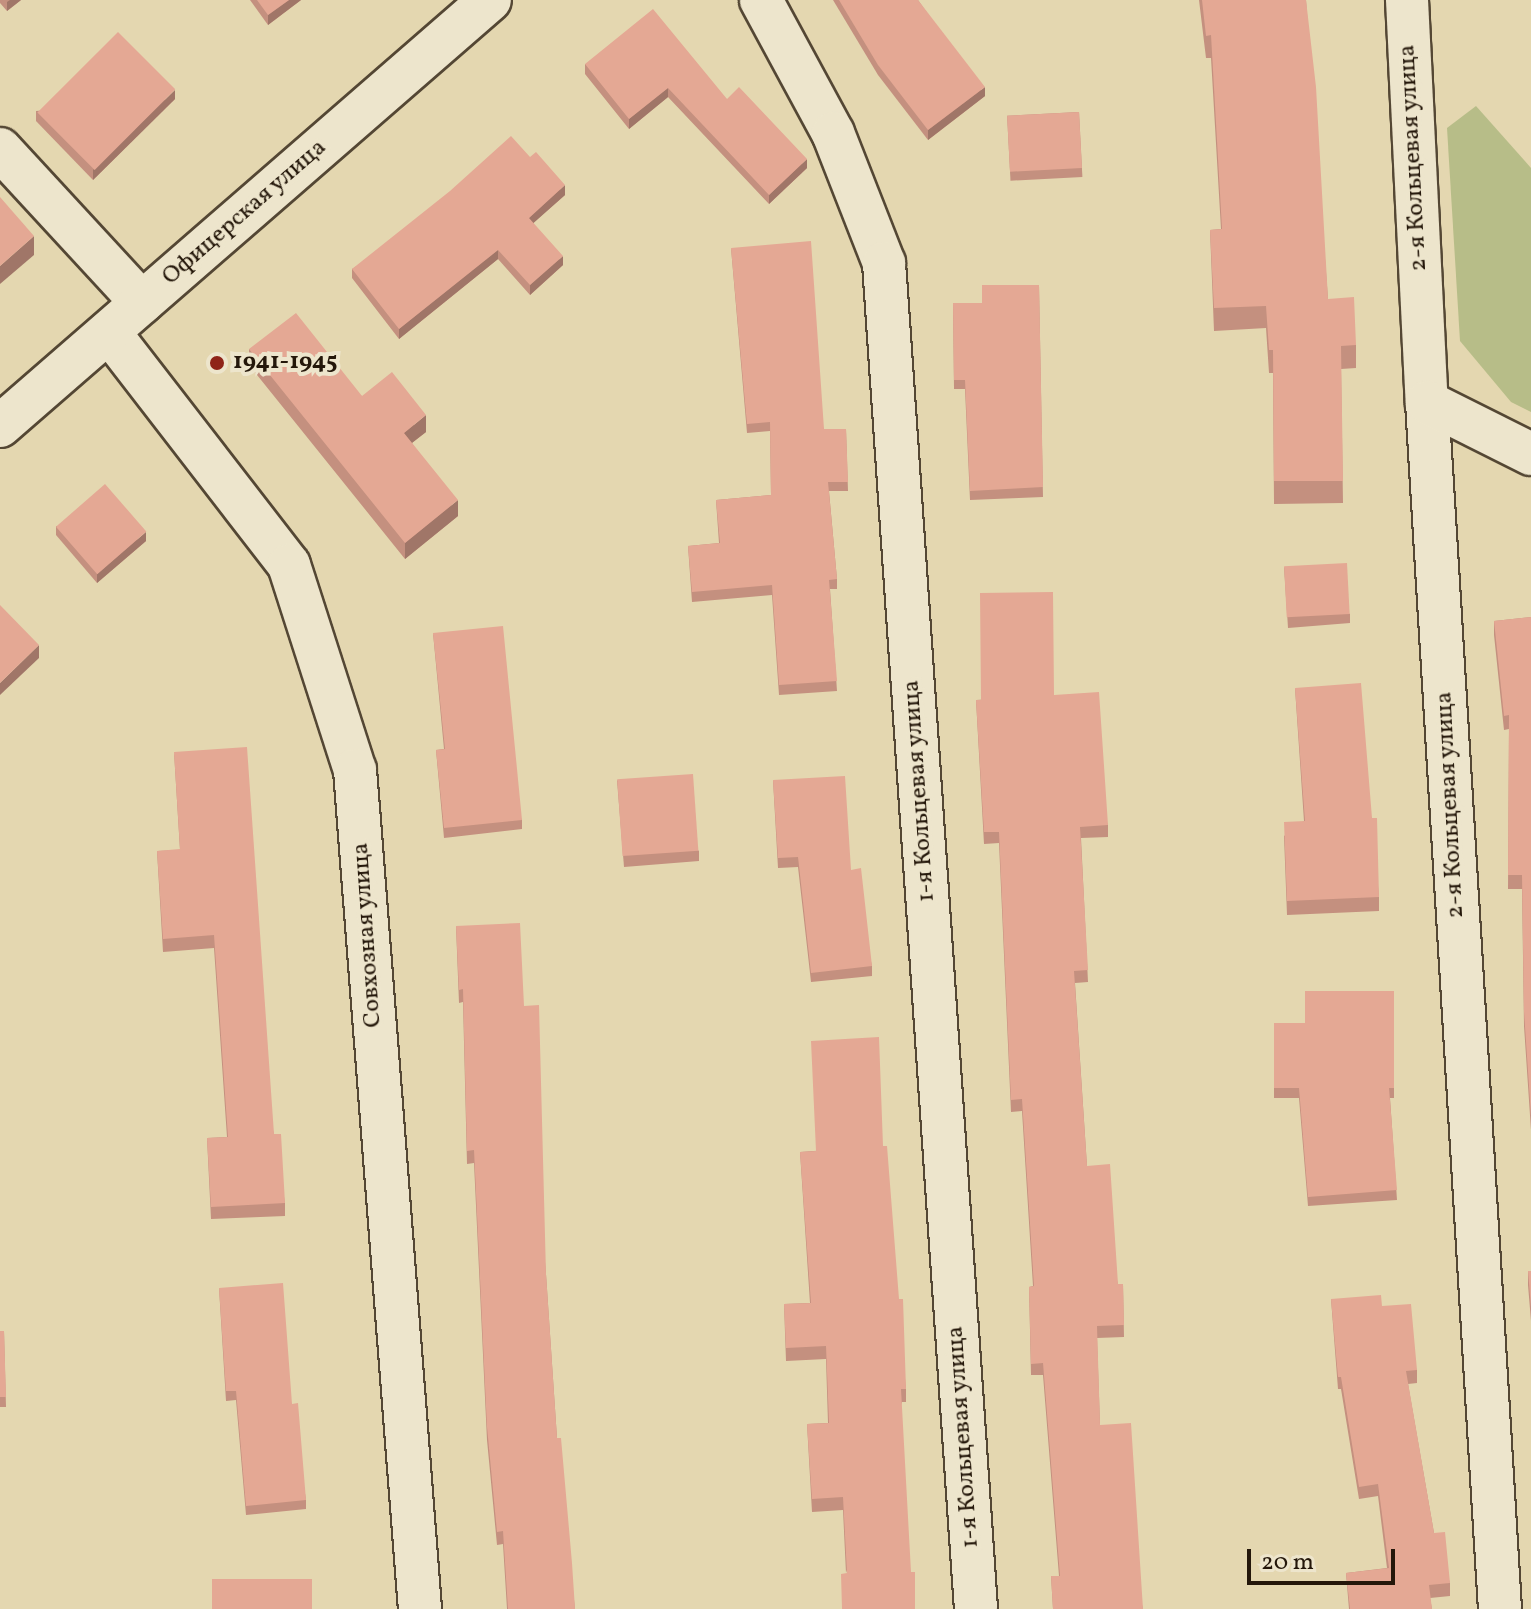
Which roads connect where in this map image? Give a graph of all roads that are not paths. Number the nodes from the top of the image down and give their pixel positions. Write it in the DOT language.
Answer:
graph roads {
  1 [pos="490,0"];
  2 [pos="761,0"];
  3 [pos="1407,0"];
  4 [pos="0,149"];
  5 [pos="142,303"];
  6 [pos="109,332"];
  7 [pos="1427,402"];
  8 [pos="0,426"];
  9 [pos="1531,454"];
  10 [pos="420,1609"];
  11 [pos="976,1609"];
  12 [pos="1500,1609"];
  1 -- 5 [label="street, Офицерская улица"];
  2 -- 11 [label="street, 1-я Кольцевая улица"];
  3 -- 7 [label="street, 2-я Кольцевая улица"];
  4 -- 5 [label="street"];
  5 -- 6 [label="street, Офицерская улица"];
  6 -- 8 [label="street, Офицерская улица"];
  6 -- 10 [label="street, Совхозная улица"];
  7 -- 9 [label="street"];
  7 -- 12 [label="street, 2-я Кольцевая улица"];
}
